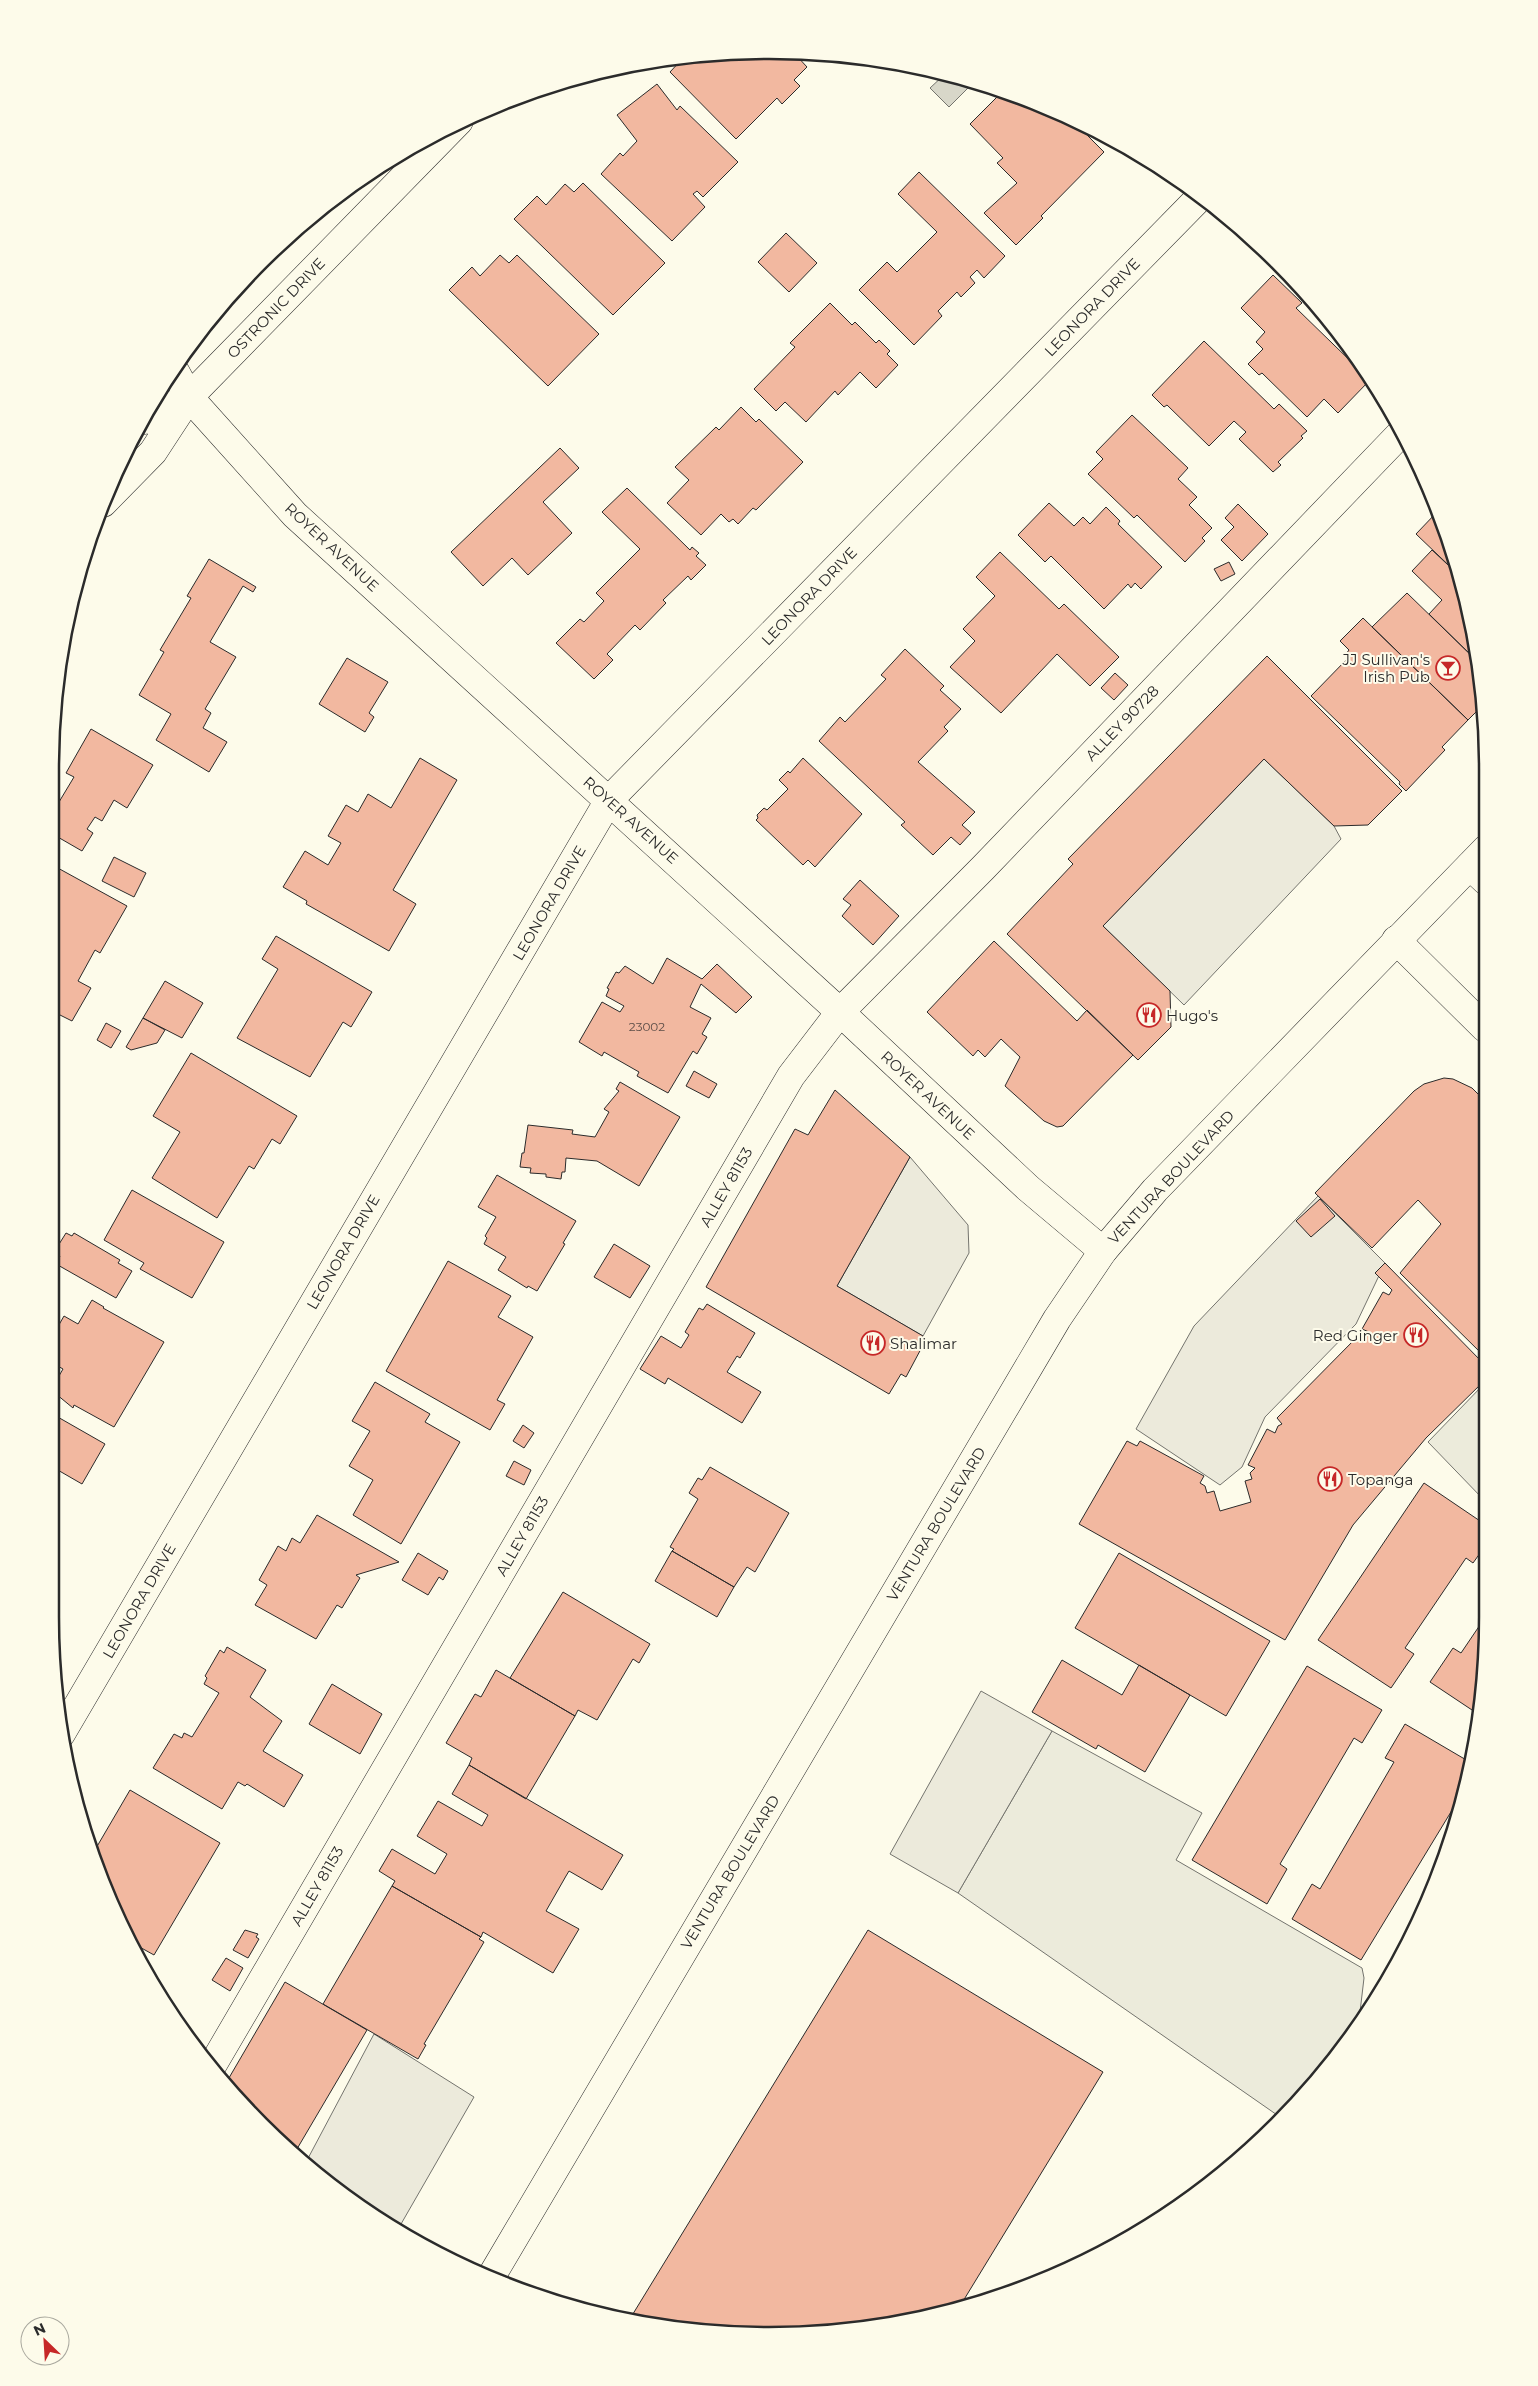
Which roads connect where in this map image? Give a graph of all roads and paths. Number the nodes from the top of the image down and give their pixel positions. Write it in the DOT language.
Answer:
graph roads {
  1 [pos="441,140"];
  2 [pos="1195,202"];
  3 [pos="177,375"];
  4 [pos="189,397"];
  5 [pos="153,416"];
  6 [pos="1397,438"];
  7 [pos="117,489"];
  8 [pos="609,800"];
  9 [pos="1479,867"];
  10 [pos="1396,940"];
  11 [pos="840,1012"];
  12 [pos="1479,1022"];
  13 [pos="1103,1251"];
  14 [pos="67,1725"];
  15 [pos="215,2060"];
  16 [pos="494,2272"];
  1 -- 4 [label="street, OSTRONIC DRIVE"];
  2 -- 8 [label="street, LEONORA DRIVE"];
  3 -- 4 [label="street, ROYER AVENUE"];
  4 -- 5 [label="street"];
  4 -- 7 [label="street, OSTRONIC DRIVE"];
  4 -- 8 [label="street, ROYER AVENUE"];
  6 -- 11 [label="street, ALLEY 90728"];
  8 -- 11 [label="street, ROYER AVENUE"];
  8 -- 14 [label="street, LEONORA DRIVE"];
  9 -- 10 [label="street, VENTURA BOULEVARD"];
  10 -- 12 [label="street"];
  10 -- 13 [label="street, VENTURA BOULEVARD"];
  11 -- 13 [label="street, ROYER AVENUE"];
  11 -- 15 [label="street, ALLEY 81153"];
  13 -- 16 [label="street, VENTURA BOULEVARD"];
}
